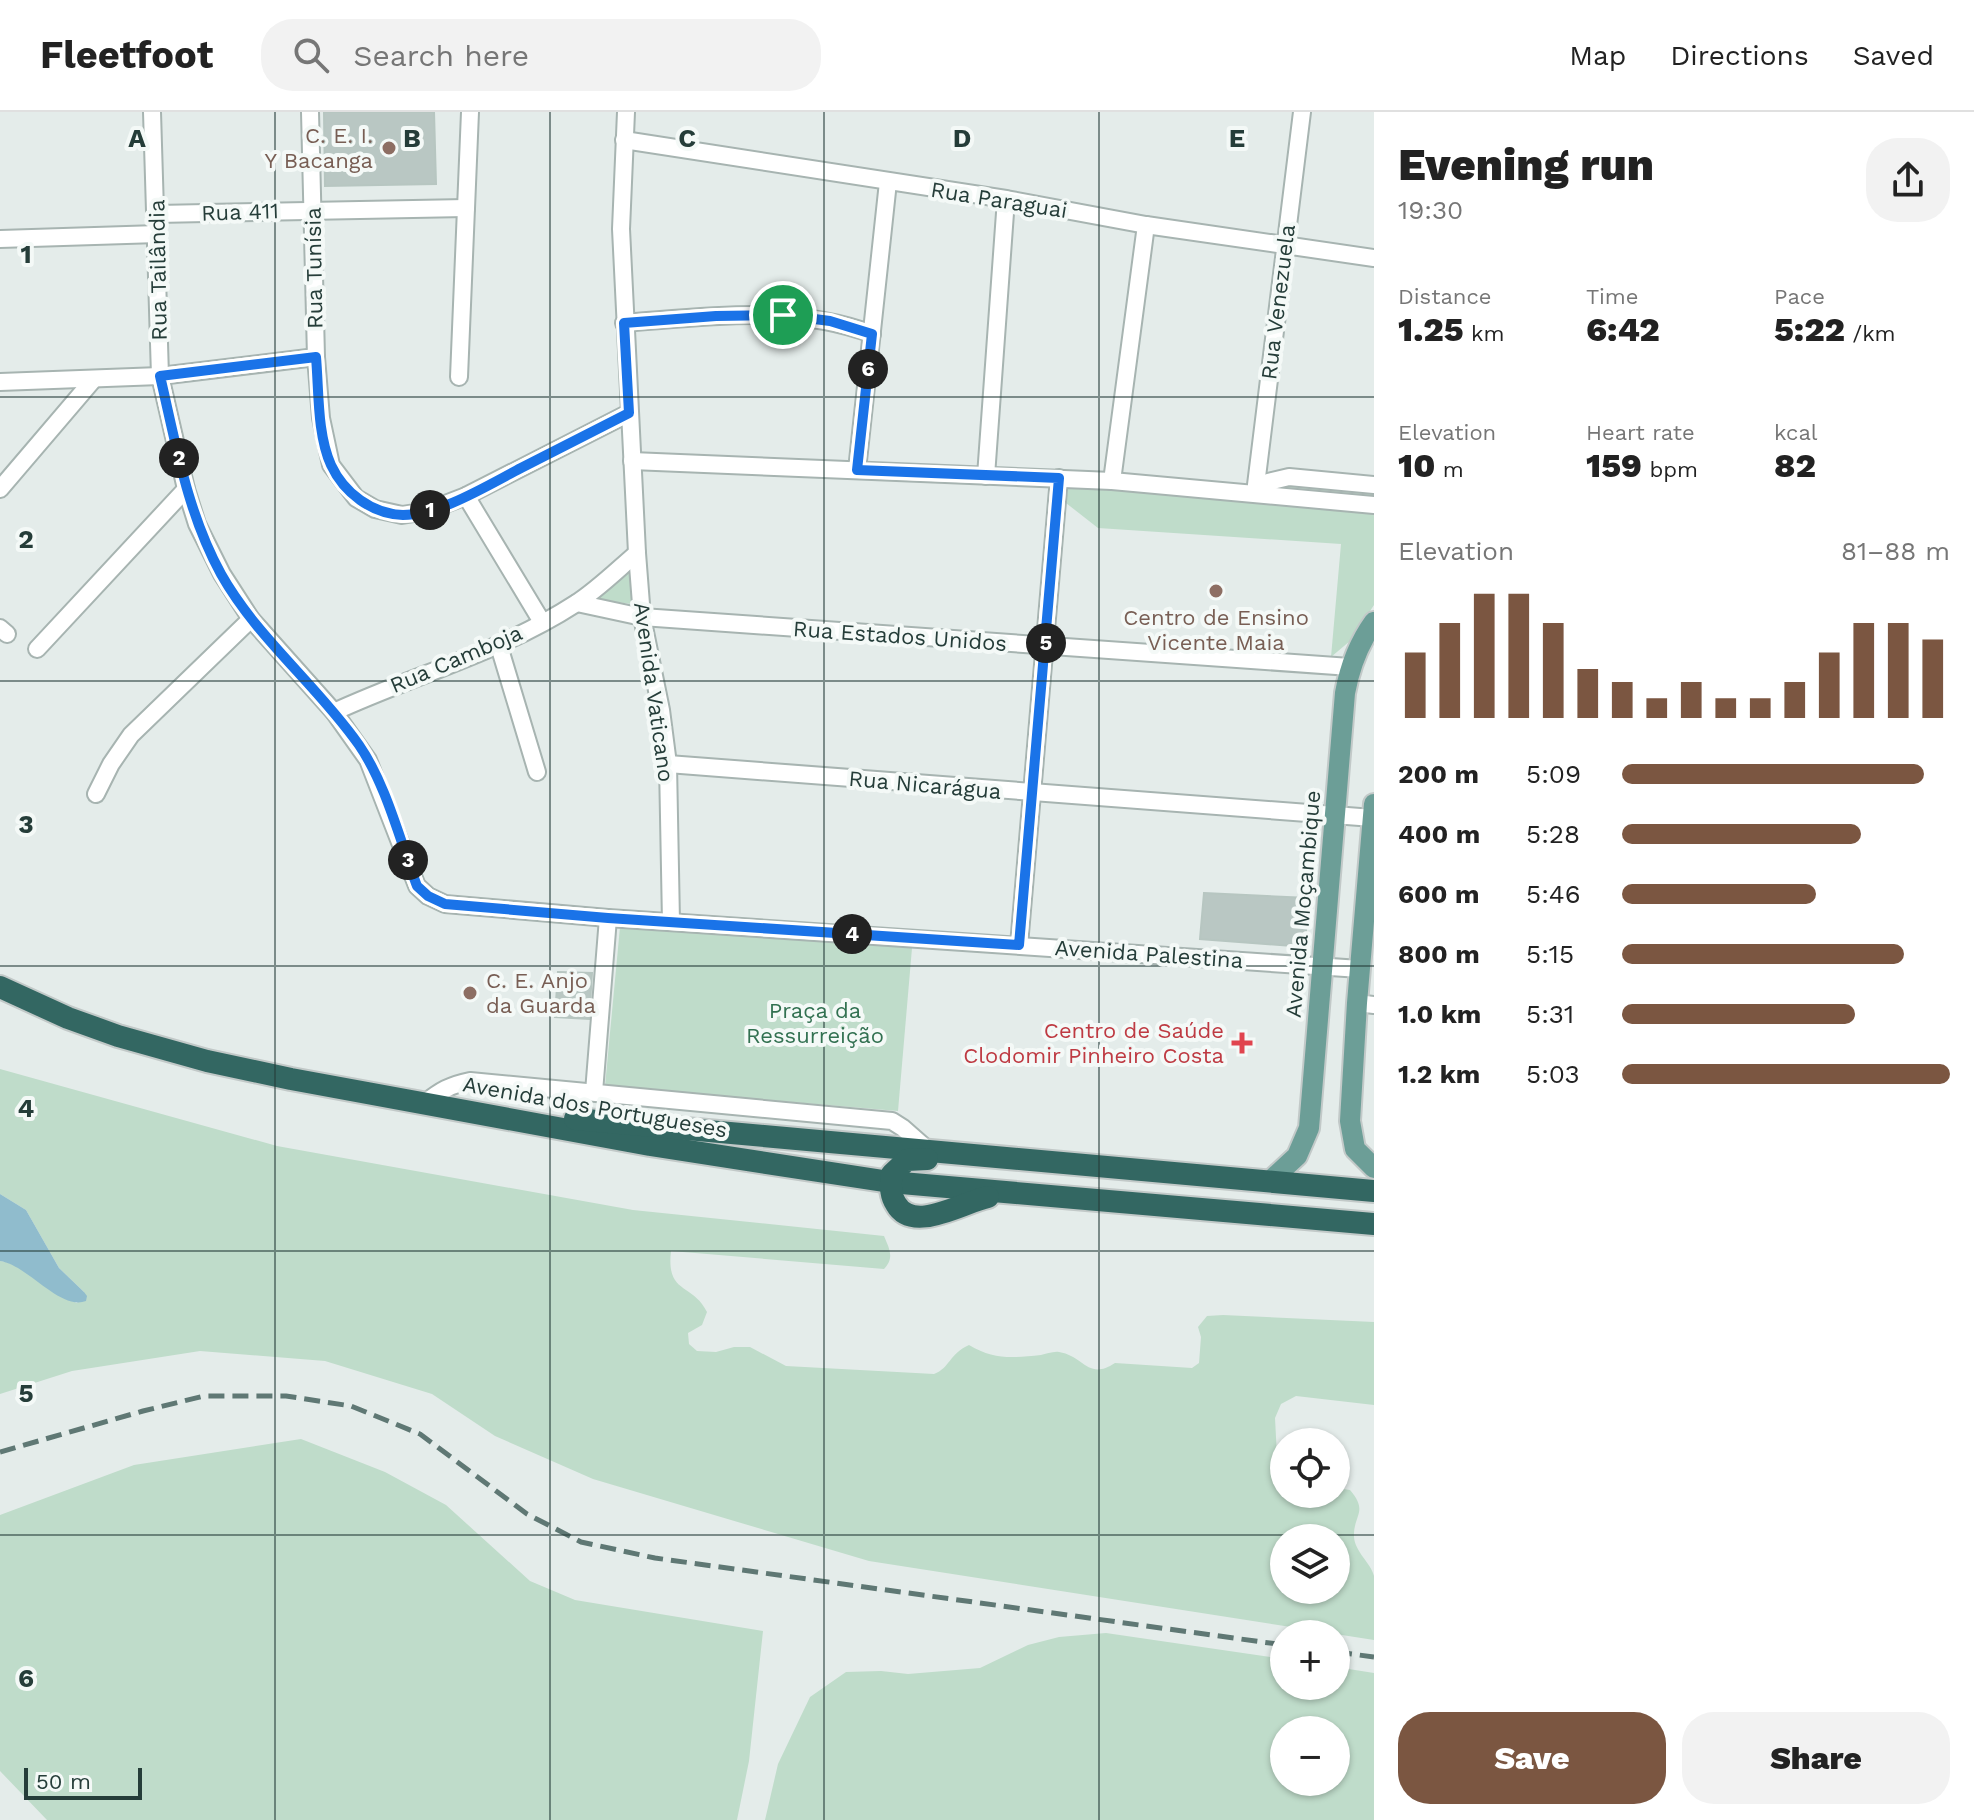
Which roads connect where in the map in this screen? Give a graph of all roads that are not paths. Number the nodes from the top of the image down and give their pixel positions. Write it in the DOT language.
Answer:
graph roads {
  1 [pos="152,112"];
  2 [pos="310,112"];
  3 [pos="470,112"];
  4 [pos="626,112"];
  5 [pos="1302,112"];
  6 [pos="624,140"];
  7 [pos="888,182"];
  8 [pos="1006,199"];
  9 [pos="466,208"];
  10 [pos="313,210"];
  11 [pos="157,214"];
  12 [pos="1146,225"];
  13 [pos="158,234"];
  14 [pos="0,239"];
  15 [pos="1285,245"];
  16 [pos="1374,258"];
  17 [pos="624,323"];
  18 [pos="872,334"];
  19 [pos="316,357"];
  20 [pos="160,376"];
  21 [pos="459,377"];
  22 [pos="93,380"];
  23 [pos="0,382"];
  24 [pos="629,413"];
  25 [pos="632,461"];
  26 [pos="857,470"];
  27 [pos="986,476"];
  28 [pos="1059,478"];
  29 [pos="1112,481"];
  30 [pos="1374,485"];
  31 [pos="0,489"];
  32 [pos="186,489"];
  33 [pos="1255,493"];
  34 [pos="466,496"];
  35 [pos="1374,505"];
  36 [pos="637,553"];
  37 [pos="577,603"];
  38 [pos="642,617"];
  39 [pos="251,619"];
  40 [pos="542,622"];
  41 [pos="1374,622"];
  42 [pos="499,646"];
  43 [pos="1045,646"];
  44 [pos="37,649"];
  45 [pos="1350,667"];
  46 [pos="334,712"];
  47 [pos="668,764"];
  48 [pos="537,772"];
  49 [pos="1031,793"];
  50 [pos="96,794"];
  51 [pos="1373,811"];
  52 [pos="1334,815"];
  53 [pos="417,886"];
  54 [pos="608,918"];
  55 [pos="671,922"];
  56 [pos="1019,945"];
  57 [pos="1323,966"];
  58 [pos="1360,969"];
  59 [pos="0,987"];
  60 [pos="1365,1004"];
  61 [pos="594,1092"];
  62 [pos="436,1105"];
  63 [pos="928,1150"];
  64 [pos="1047,1162"];
  65 [pos="1374,1168"];
  66 [pos="890,1182"];
  67 [pos="1269,1182"];
  68 [pos="1374,1191"];
  69 [pos="1015,1193"];
  70 [pos="1374,1224"];
  1 -- 11 [label="street, Rua Tailândia"];
  2 -- 10 [label="street, Rua Tunísia"];
  3 -- 9 [label="street"];
  4 -- 6 [label="street, Avenida Vaticano"];
  5 -- 15 [label="street, Rua Venezuela"];
  6 -- 7 [label="street, Rua Paraguai"];
  6 -- 17 [label="street, Avenida Vaticano"];
  7 -- 8 [label="street, Rua Paraguai"];
  7 -- 18 [label="street"];
  8 -- 12 [label="street, Rua Paraguai"];
  8 -- 27 [label="street"];
  9 -- 10 [label="street, Rua 411"];
  9 -- 21 [label="street"];
  10 -- 11 [label="street, Rua 411"];
  10 -- 19 [label="street, Rua Tunísia"];
  11 -- 13 [label="street, Rua Tailândia"];
  12 -- 15 [label="street, Rua Paraguai"];
  12 -- 29 [label="street"];
  13 -- 14 [label="street"];
  13 -- 20 [label="street, Rua Tailândia"];
  15 -- 16 [label="street, Rua Paraguai"];
  15 -- 33 [label="street, Rua Venezuela"];
  17 -- 18 [label="street"];
  17 -- 24 [label="street, Avenida Vaticano"];
  18 -- 26 [label="street"];
  19 -- 20 [label="street"];
  19 -- 34 [label="street, Rua Tunísia"];
  20 -- 22 [label="street"];
  20 -- 32 [label="street, Rua Tailândia"];
  22 -- 23 [label="street"];
  22 -- 31 [label="street"];
  24 -- 25 [label="street, Avenida Vaticano"];
  24 -- 34 [label="street, Rua Tunísia"];
  25 -- 26 [label="street"];
  25 -- 36 [label="street, Avenida Vaticano"];
  26 -- 27 [label="street"];
  27 -- 28 [label="street"];
  28 -- 29 [label="street"];
  28 -- 43 [label="street"];
  29 -- 33 [label="street"];
  30 -- 33 [label="street"];
  32 -- 39 [label="street, Rua Tailândia"];
  32 -- 44 [label="street"];
  33 -- 35 [label="street"];
  34 -- 40 [label="street"];
  36 -- 37 [label="street, Rua Camboja"];
  36 -- 38 [label="street, Avenida Vaticano"];
  37 -- 38 [label="street"];
  37 -- 40 [label="street, Rua Camboja"];
  38 -- 43 [label="street, Rua Estados Unidos"];
  38 -- 47 [label="street, Avenida Vaticano"];
  39 -- 46 [label="street, Rua Tailândia"];
  39 -- 50 [label="street"];
  40 -- 42 [label="street, Rua Camboja"];
  41 -- 45 [label="main road, Avenida Moçambique"];
  42 -- 46 [label="street, Rua Camboja"];
  42 -- 48 [label="street"];
  43 -- 45 [label="street, Rua Estados Unidos"];
  43 -- 49 [label="street"];
  45 -- 52 [label="main road, Avenida Moçambique"];
  46 -- 53 [label="street, Rua Tailândia"];
  47 -- 49 [label="street, Rua Nicarágua"];
  47 -- 55 [label="street, Avenida Vaticano"];
  49 -- 52 [label="street, Rua Nicarágua"];
  49 -- 56 [label="street"];
  51 -- 52 [label="street, Rua Nicarágua"];
  51 -- 58 [label="main road"];
  52 -- 57 [label="main road, Avenida Moçambique"];
  53 -- 54 [label="street, Avenida Palestina"];
  54 -- 55 [label="street, Avenida Palestina"];
  54 -- 61 [label="street"];
  55 -- 56 [label="street, Avenida Palestina"];
  56 -- 57 [label="street, Avenida Palestina"];
  57 -- 58 [label="street, Avenida Palestina"];
  57 -- 67 [label="main road, Avenida Moçambique"];
  58 -- 60 [label="main road"];
  59 -- 62 [label="highway"];
  60 -- 65 [label="main road"];
  61 -- 62 [label="street"];
  61 -- 63 [label="street"];
  62 -- 63 [label="highway, Avenida dos Portugueses"];
  62 -- 66 [label="highway, Avenida dos Portugueses"];
  63 -- 64 [label="highway, Avenida dos Portugueses"];
  64 -- 66 [label="highway"];
  64 -- 67 [label="highway, Avenida dos Portugueses"];
  66 -- 69 [label="highway, Avenida dos Portugueses"];
  66 -- 69 [label="highway"];
  67 -- 68 [label="highway, Avenida dos Portugueses"];
  69 -- 70 [label="highway, Avenida dos Portugueses"];
}
